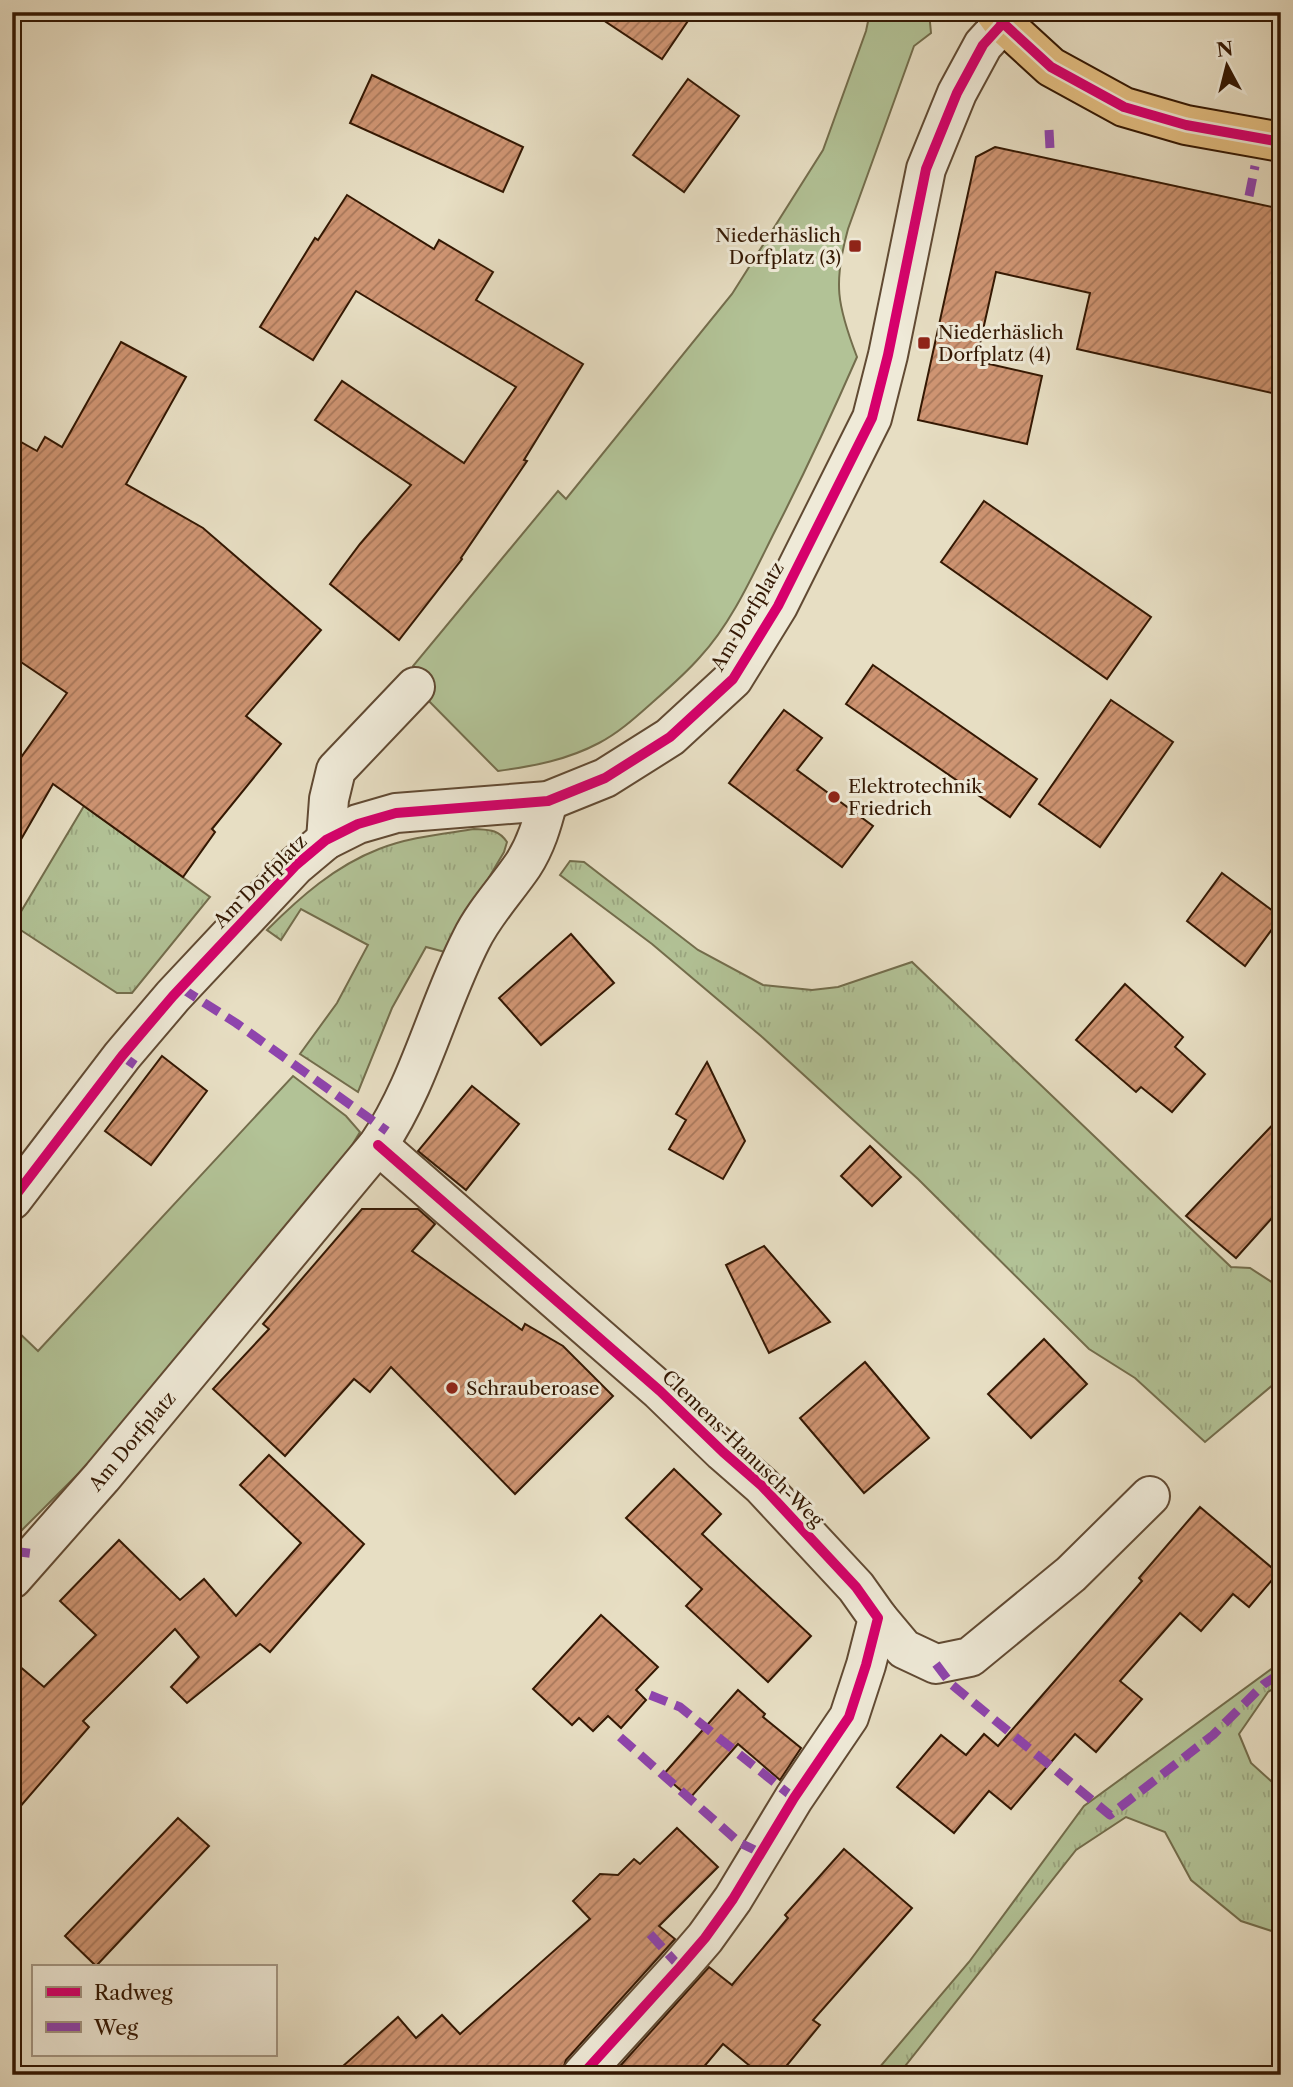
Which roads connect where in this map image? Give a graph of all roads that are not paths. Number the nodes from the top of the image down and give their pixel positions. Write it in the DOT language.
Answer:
graph roads {
  1 [pos="999,18"];
  2 [pos="1281,142"];
  3 [pos="415,687"];
  4 [pos="548,801"];
  5 [pos="326,840"];
  6 [pos="378,1146"];
  7 [pos="12,1200"];
  8 [pos="1150,1496"];
  9 [pos="12,1579"];
  10 [pos="878,1618"];
  11 [pos="582,2075"];
  1 -- 2 [label="main road"];
  1 -- 4 [label="street, Am Dorfplatz"];
  3 -- 5 [label="street"];
  4 -- 5 [label="street, Am Dorfplatz"];
  4 -- 6 [label="street, Am Dorfplatz"];
  5 -- 7 [label="street, Am Dorfplatz"];
  6 -- 9 [label="street, Am Dorfplatz"];
  6 -- 10 [label="street, Clemens-Hanusch-Weg"];
  8 -- 10 [label="street, Clemens-Hanusch-Weg"];
  10 -- 11 [label="street"];
}
